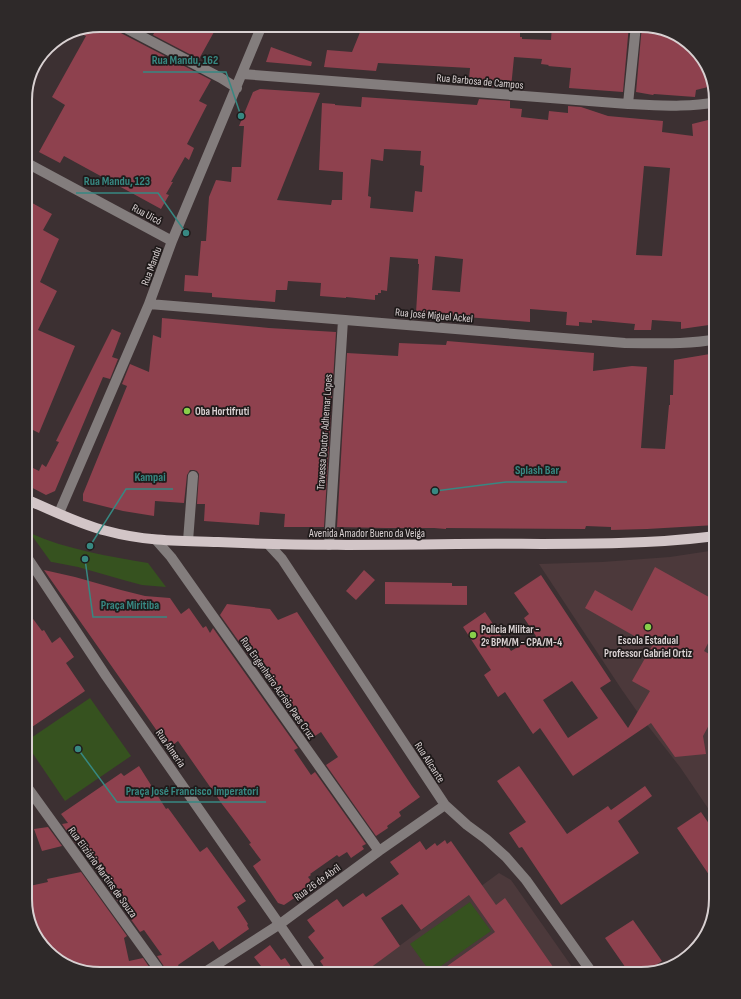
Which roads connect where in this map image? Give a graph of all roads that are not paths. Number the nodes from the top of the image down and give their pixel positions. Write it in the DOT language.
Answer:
graph roads {
  1 [pos="133,32"];
  2 [pos="259,32"];
  3 [pos="635,32"];
  4 [pos="242,74"];
  5 [pos="237,88"];
  6 [pos="709,103"];
  7 [pos="628,104"];
  8 [pos="32,166"];
  9 [pos="172,241"];
  10 [pos="149,304"];
  11 [pos="343,320"];
  12 [pos="709,340"];
  13 [pos="193,476"];
  14 [pos="32,502"];
  15 [pos="59,513"];
  16 [pos="709,537"];
  17 [pos="156,540"];
  18 [pos="188,541"];
  19 [pos="269,545"];
  20 [pos="328,545"];
  21 [pos="32,565"];
  22 [pos="32,794"];
  23 [pos="445,805"];
  24 [pos="379,851"];
  25 [pos="280,924"];
  26 [pos="157,967"];
  27 [pos="213,967"];
  28 [pos="309,967"];
  29 [pos="588,967"];
  1 -- 5 [label="street"];
  2 -- 4 [label="street, Rua Mandu"];
  3 -- 7 [label="street"];
  4 -- 5 [label="street, Rua Mandu"];
  4 -- 7 [label="street, Rua Barbosa de Campos"];
  5 -- 9 [label="street, Rua Mandu"];
  6 -- 7 [label="street, Rua Barbosa de Campos"];
  8 -- 9 [label="street, Rua Uicó"];
  9 -- 10 [label="street, Rua Mandu"];
  10 -- 11 [label="street, Rua José Miguel Ackel"];
  10 -- 15 [label="street, Rua Mandu"];
  11 -- 12 [label="street, Rua José Miguel Ackel"];
  11 -- 20 [label="street, Travessa Doutor Adhemar Lopes"];
  13 -- 18 [label="street"];
  14 -- 15 [label="main road, Avenida Amador Bueno da Veiga"];
  15 -- 17 [label="main road, Avenida Amador Bueno da Veiga"];
  16 -- 20 [label="main road, Avenida Amador Bueno da Veiga"];
  17 -- 18 [label="main road, Avenida Amador Bueno da Veiga"];
  17 -- 24 [label="street, Rua Engenheiro Acrísio Paes Cruz"];
  18 -- 19 [label="main road, Avenida Amador Bueno da Veiga"];
  19 -- 20 [label="main road, Avenida Amador Bueno da Veiga"];
  19 -- 23 [label="street, Rua Alicante"];
  21 -- 25 [label="street, Rua Almeria"];
  22 -- 26 [label="street, Rua Eliziário Martins de Souza"];
  23 -- 24 [label="street, Rua 26 de Abril"];
  23 -- 29 [label="street, Rua Alicante"];
  24 -- 25 [label="street, Rua 26 de Abril"];
  25 -- 27 [label="street, Rua 26 de Abril"];
  25 -- 28 [label="street, Rua Almeria"];
}
